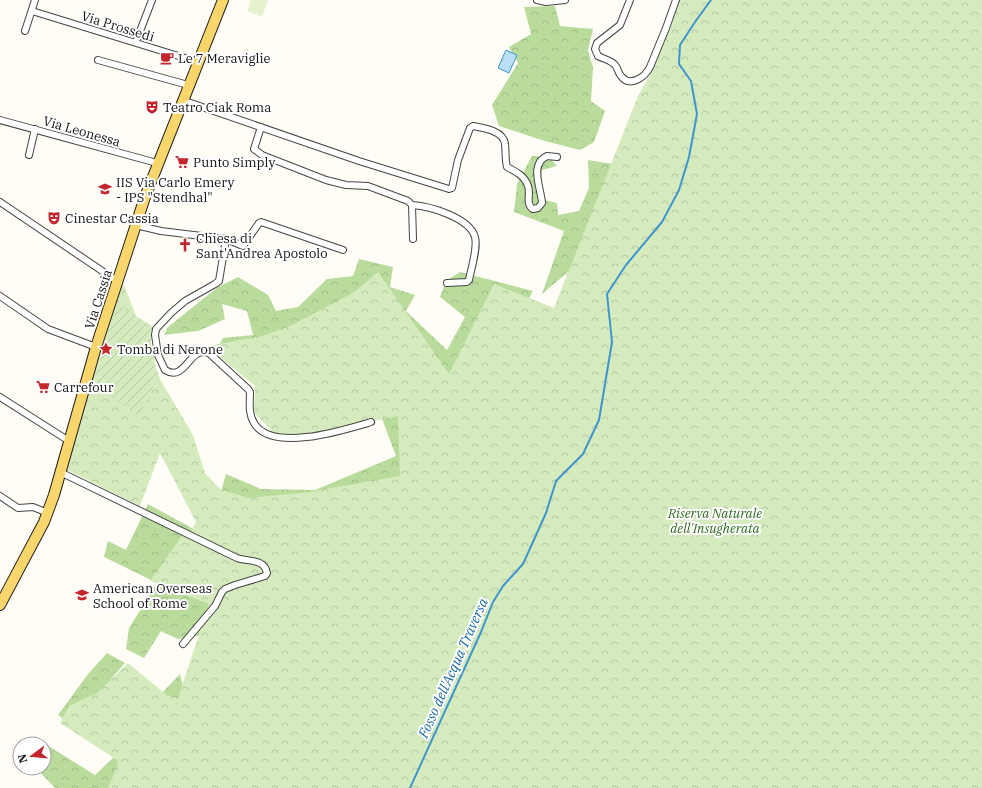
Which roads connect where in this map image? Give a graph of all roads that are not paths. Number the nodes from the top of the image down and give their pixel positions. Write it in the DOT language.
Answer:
graph roads {
  1 [pos="35,0"];
  2 [pos="152,0"];
  3 [pos="223,0"];
  4 [pos="538,0"];
  5 [pos="565,0"];
  6 [pos="630,0"];
  7 [pos="676,0"];
  8 [pos="32,11"];
  9 [pos="26,31"];
  10 [pos="136,39"];
  11 [pos="98,60"];
  12 [pos="198,62"];
  13 [pos="188,85"];
  14 [pos="182,100"];
  15 [pos="0,120"];
  16 [pos="261,127"];
  17 [pos="35,129"];
  18 [pos="29,155"];
  19 [pos="557,157"];
  20 [pos="157,164"];
  21 [pos="0,202"];
  22 [pos="412,206"];
  23 [pos="136,226"];
  24 [pos="413,238"];
  25 [pos="226,240"];
  26 [pos="343,250"];
  27 [pos="118,281"];
  28 [pos="447,283"];
  29 [pos="0,296"];
  30 [pos="96,347"];
  31 [pos="0,396"];
  32 [pos="371,422"];
  33 [pos="69,442"];
  34 [pos="60,472"];
  35 [pos="0,496"];
  36 [pos="48,513"];
  37 [pos="1,601"];
  38 [pos="183,644"];
  1 -- 8 [label="street"];
  2 -- 10 [label="street"];
  3 -- 12 [label="main road, Via Cassia"];
  4 -- 5 [label="street"];
  6 -- 7 [label="street"];
  8 -- 9 [label="street"];
  8 -- 12 [label="street, Via Prossedi"];
  11 -- 13 [label="street"];
  12 -- 13 [label="main road, Via Cassia"];
  13 -- 14 [label="main road, Via Cassia"];
  14 -- 16 [label="street"];
  14 -- 20 [label="main road, Via Cassia"];
  15 -- 17 [label="street, Via Leonessa"];
  16 -- 19 [label="street"];
  16 -- 22 [label="street"];
  17 -- 18 [label="street"];
  17 -- 20 [label="street, Via Leonessa"];
  20 -- 23 [label="main road, Via Cassia"];
  21 -- 27 [label="street"];
  22 -- 24 [label="street"];
  22 -- 28 [label="street"];
  23 -- 25 [label="street"];
  23 -- 27 [label="main road, Via Cassia"];
  25 -- 26 [label="street"];
  25 -- 32 [label="street"];
  27 -- 30 [label="main road, Via Cassia"];
  29 -- 30 [label="street"];
  30 -- 33 [label="main road, Via Cassia"];
  31 -- 33 [label="street"];
  33 -- 34 [label="main road, Via Cassia"];
  34 -- 36 [label="main road, Via Cassia"];
  34 -- 38 [label="street"];
  35 -- 36 [label="street"];
  36 -- 37 [label="main road, Via Cassia"];
}
